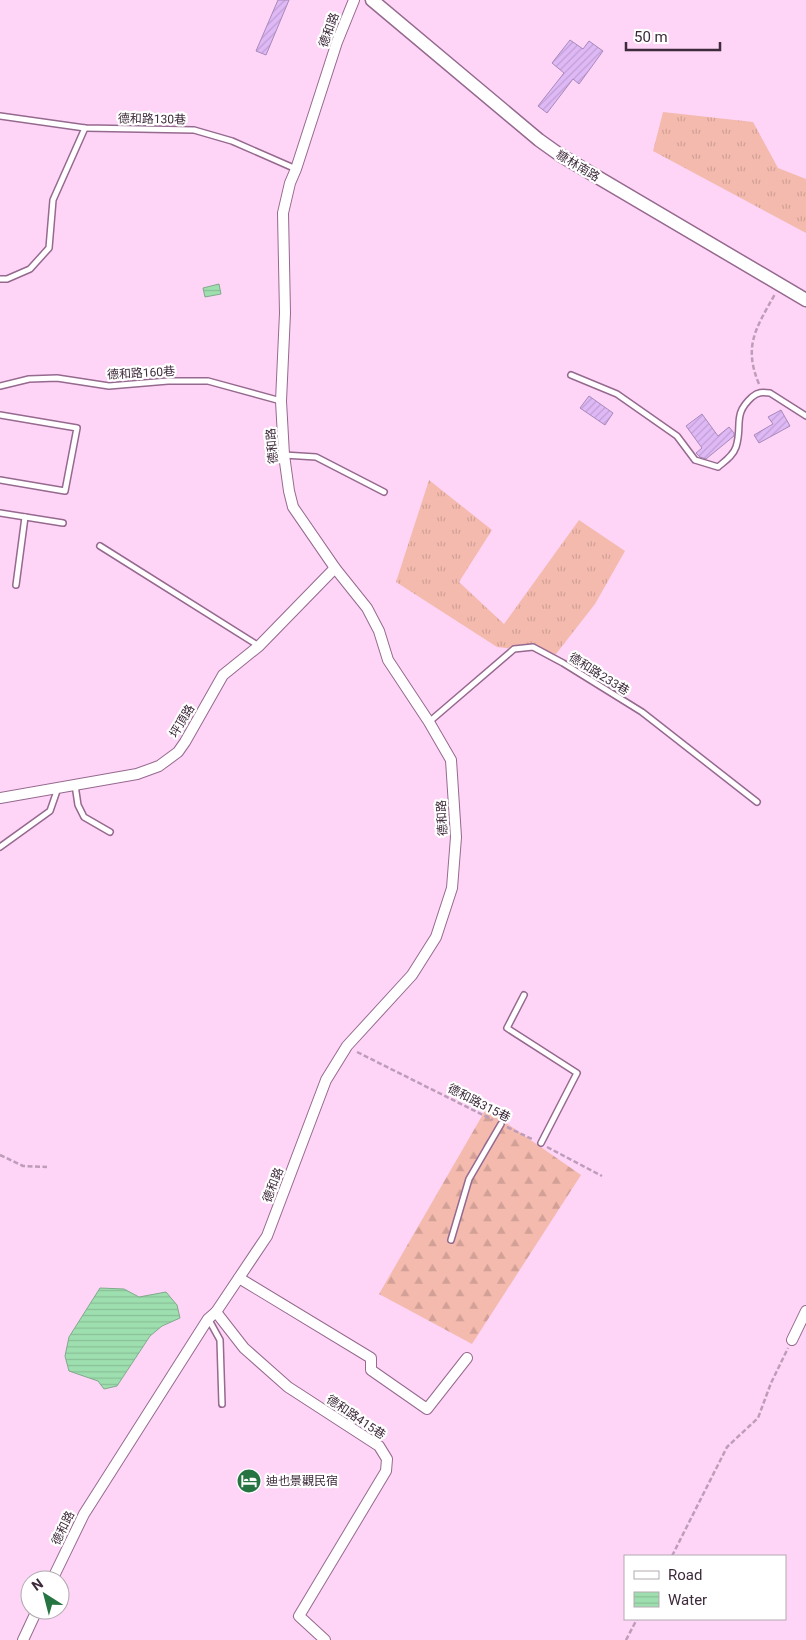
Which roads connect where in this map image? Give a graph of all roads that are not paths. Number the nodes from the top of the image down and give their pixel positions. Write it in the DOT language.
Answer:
graph roads {
  1 [pos="354,0"];
  2 [pos="372,0"];
  3 [pos="0,116"];
  4 [pos="85,128"];
  5 [pos="296,169"];
  6 [pos="0,279"];
  7 [pos="806,300"];
  8 [pos="571,375"];
  9 [pos="0,386"];
  10 [pos="281,401"];
  11 [pos="0,415"];
  12 [pos="806,416"];
  13 [pos="284,455"];
  14 [pos="0,480"];
  15 [pos="384,492"];
  16 [pos="0,513"];
  17 [pos="25,517"];
  18 [pos="63,523"];
  19 [pos="100,546"];
  20 [pos="335,568"];
  21 [pos="16,586"];
  22 [pos="258,646"];
  23 [pos="429,722"];
  24 [pos="75,784"];
  25 [pos="58,787"];
  26 [pos="0,798"];
  27 [pos="757,802"];
  28 [pos="110,832"];
  29 [pos="0,847"];
  30 [pos="524,995"];
  31 [pos="501,1124"];
  32 [pos="541,1144"];
  33 [pos="451,1240"];
  34 [pos="239,1278"];
  35 [pos="806,1311"];
  36 [pos="212,1316"];
  37 [pos="792,1340"];
  38 [pos="467,1358"];
  39 [pos="222,1404"];
  40 [pos="57,1570"];
  41 [pos="32,1620"];
  42 [pos="23,1640"];
  43 [pos="325,1640"];
  1 -- 5 [label="street, 德和路"];
  2 -- 7 [label="street, 糠林南路"];
  3 -- 4 [label="lane, 德和路130巷"];
  4 -- 5 [label="lane, 德和路130巷"];
  4 -- 6 [label="lane"];
  5 -- 10 [label="street, 德和路"];
  8 -- 12 [label="lane"];
  9 -- 10 [label="lane, 德和路160巷"];
  10 -- 13 [label="street, 德和路"];
  11 -- 14 [label="lane"];
  13 -- 15 [label="lane"];
  13 -- 20 [label="street, 德和路"];
  16 -- 17 [label="lane"];
  17 -- 18 [label="lane"];
  17 -- 21 [label="lane"];
  19 -- 22 [label="lane"];
  20 -- 22 [label="street, 坪頂路"];
  20 -- 23 [label="street, 德和路"];
  22 -- 24 [label="street, 坪頂路"];
  23 -- 27 [label="lane, 德和路233巷"];
  23 -- 34 [label="street, 德和路"];
  24 -- 25 [label="street, 坪頂路"];
  24 -- 28 [label="lane"];
  25 -- 26 [label="street, 坪頂路"];
  25 -- 29 [label="lane"];
  30 -- 32 [label="lane"];
  31 -- 33 [label="lane"];
  34 -- 36 [label="street, 德和路"];
  34 -- 38 [label="street"];
  35 -- 37 [label="street"];
  36 -- 39 [label="lane"];
  36 -- 40 [label="street, 德和路"];
  36 -- 43 [label="street, 德和路415巷"];
  41 -- 42 [label="street"];
}
